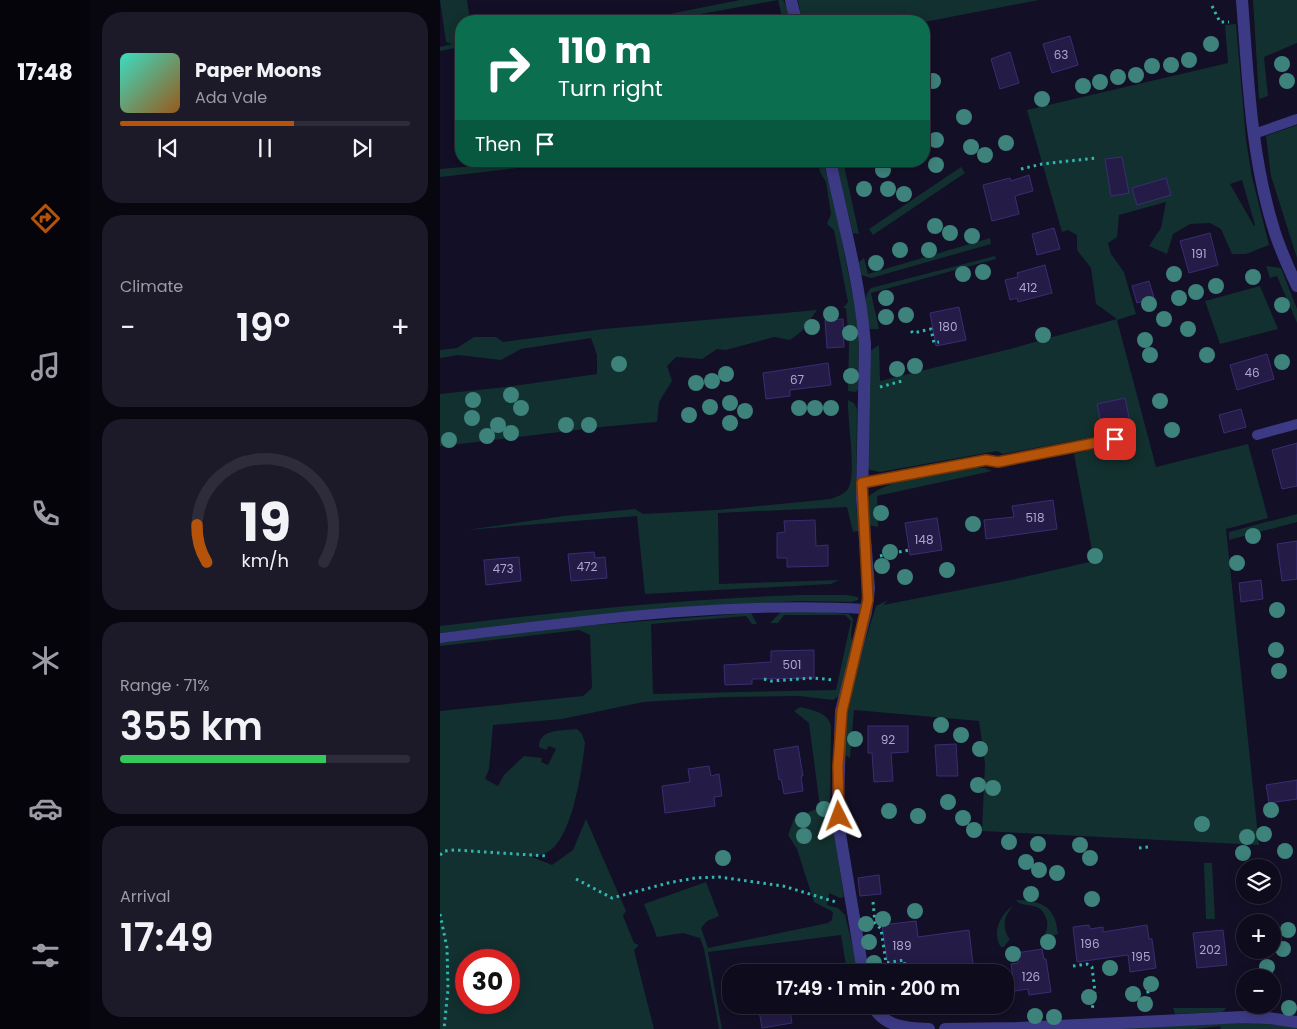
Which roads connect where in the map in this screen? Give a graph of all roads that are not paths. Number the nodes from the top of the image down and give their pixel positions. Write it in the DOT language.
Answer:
graph roads {
  1 [pos="791,0"];
  2 [pos="1242,0"];
  3 [pos="795,15"];
  4 [pos="1297,119"];
  5 [pos="1254,134"];
  6 [pos="831,167"];
  7 [pos="1297,286"];
  8 [pos="1297,424"];
  9 [pos="1257,434"];
  10 [pos="1115,439"];
  11 [pos="862,483"];
  12 [pos="866,609"];
  13 [pos="440,638"];
  14 [pos="862,964"];
  15 [pos="1297,1022"];
  16 [pos="882,1024"];
  17 [pos="929,1029"];
  18 [pos="945,1029"];
  1 -- 3 [label="street"];
  2 -- 5 [label="street"];
  4 -- 5 [label="lane"];
  5 -- 7 [label="street"];
  6 -- 11 [label="street"];
  8 -- 9 [label="lane"];
  10 -- 11 [label="lane"];
  11 -- 12 [label="street"];
  12 -- 13 [label="lane"];
  12 -- 14 [label="street"];
  15 -- 18 [label="street"];
  16 -- 17 [label="street"];
}
